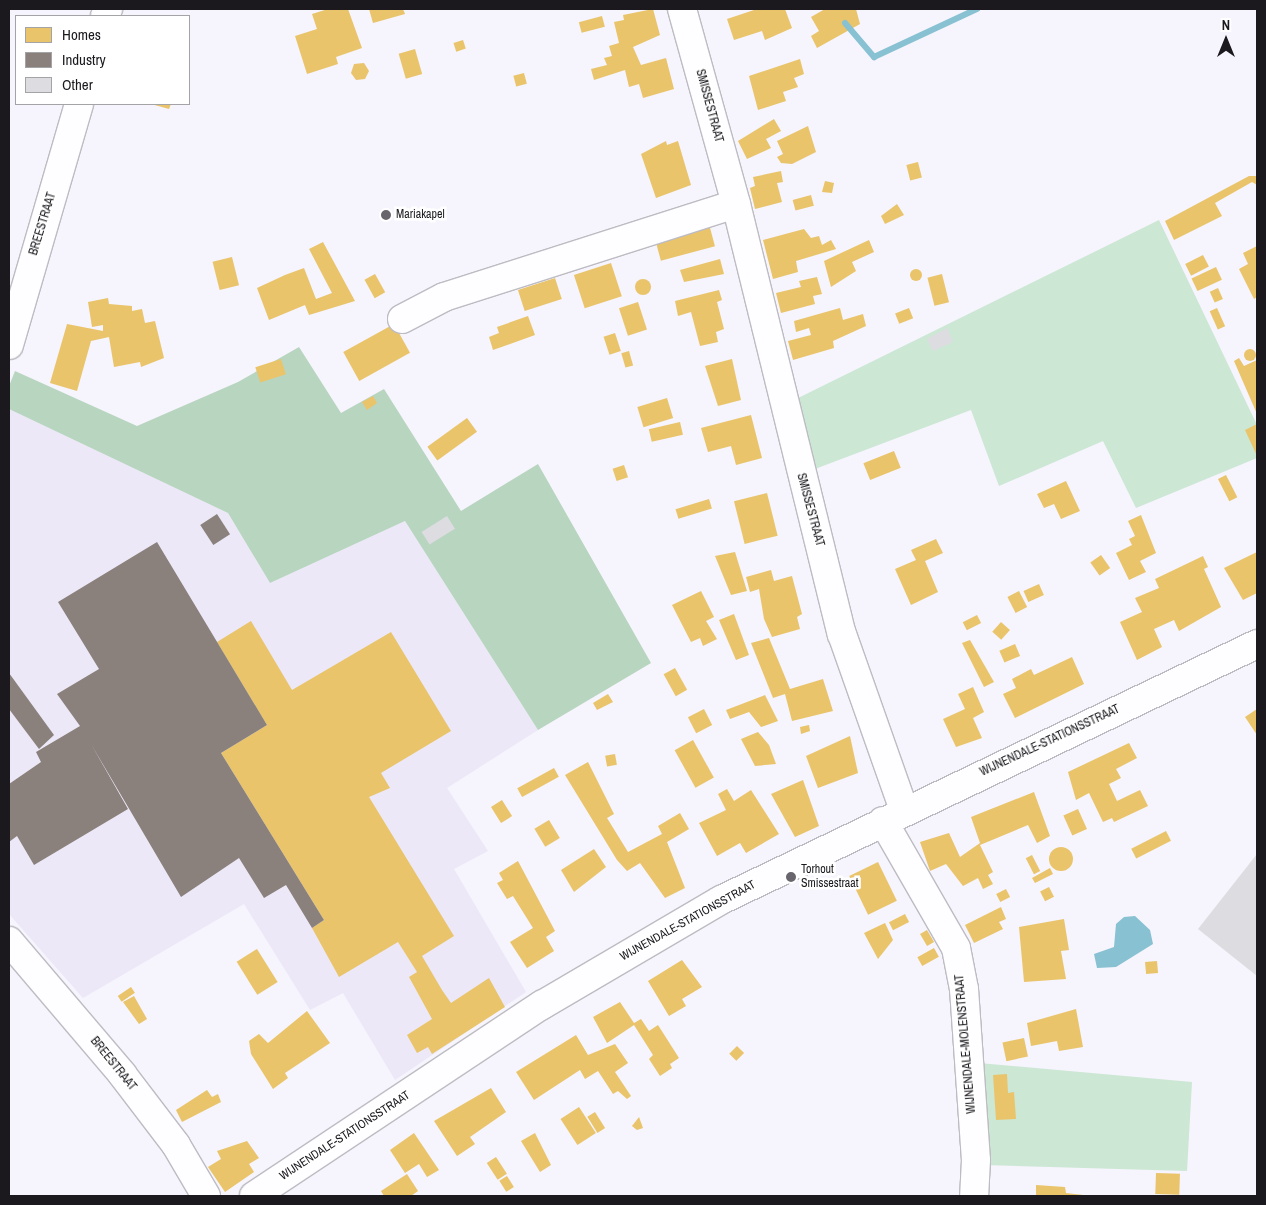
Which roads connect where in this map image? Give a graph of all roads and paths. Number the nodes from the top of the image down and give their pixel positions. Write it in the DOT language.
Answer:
graph roads {
  1 [pos="682,9"];
  2 [pos="79,105"];
  3 [pos="736,204"];
  4 [pos="19,269"];
  5 [pos="402,319"];
  6 [pos="9,345"];
  7 [pos="1257,644"];
  8 [pos="893,815"];
  9 [pos="9,941"];
  10 [pos="206,1196"];
  11 [pos="254,1196"];
  12 [pos="974,1196"];
  1 -- 3 [label="street, SMISSESTRAAT"];
  2 -- 4 [label="street, BREESTRAAT"];
  3 -- 5 [label="street"];
  3 -- 8 [label="street, SMISSESTRAAT"];
  4 -- 6 [label="street, BREESTRAAT"];
  7 -- 8 [label="street, WIJNENDALE-STATIONSSTRAAT"];
  8 -- 11 [label="street, WIJNENDALE-STATIONSSTRAAT"];
  8 -- 12 [label="street, WIJNENDALE-MOLENSTRAAT"];
  9 -- 10 [label="street, BREESTRAAT"];
}
